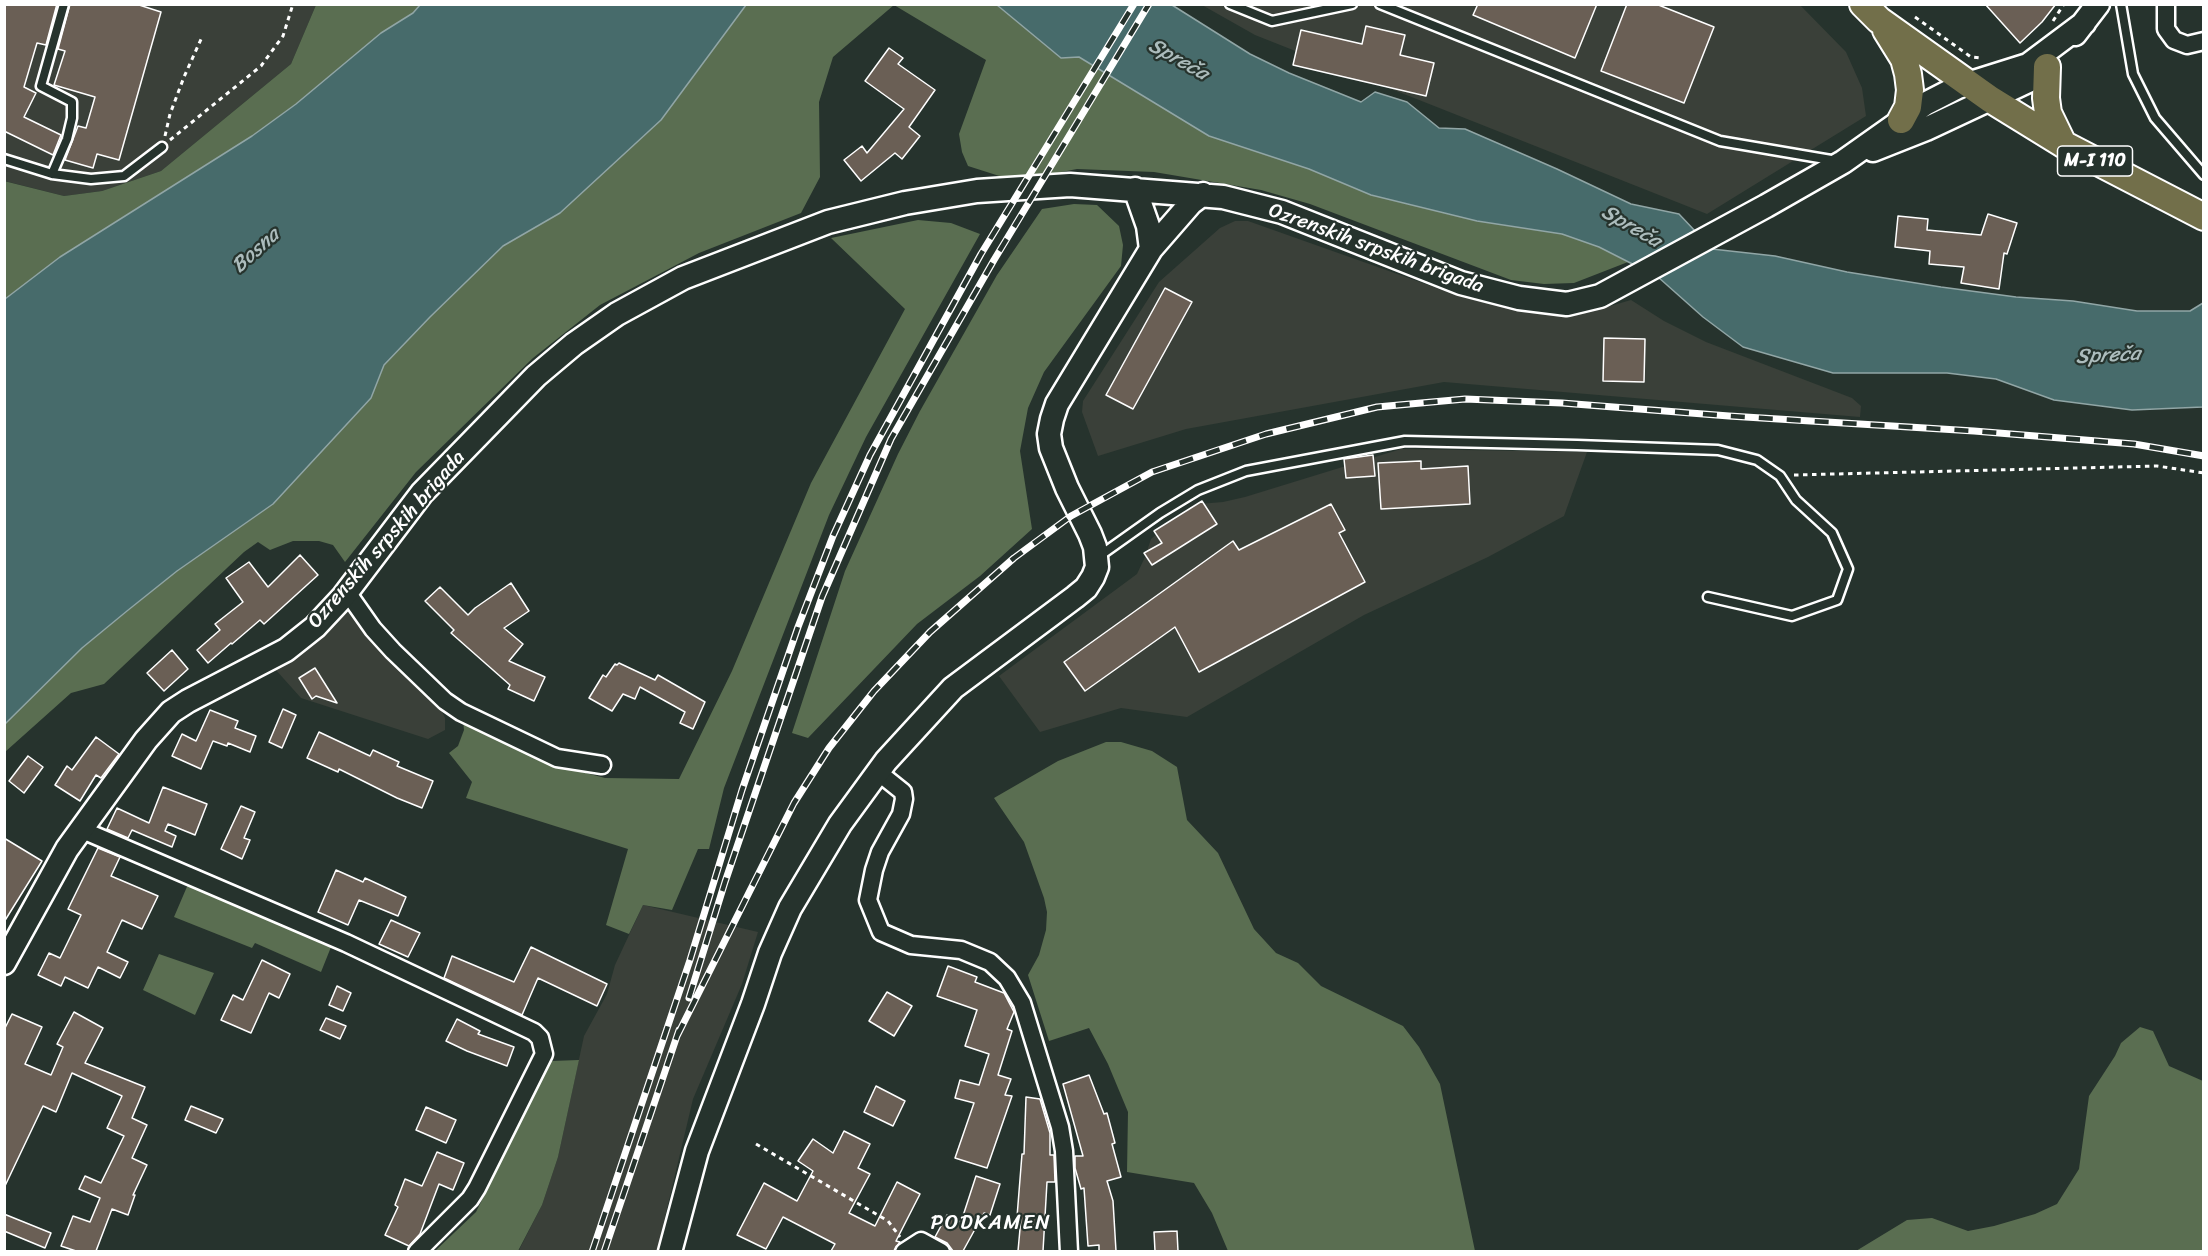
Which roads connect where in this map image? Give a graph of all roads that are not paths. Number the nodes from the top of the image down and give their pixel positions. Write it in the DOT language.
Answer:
graph roads {
  1 [pos="63,4"];
  2 [pos="1230,4"];
  3 [pos="1352,4"];
  4 [pos="1380,4"];
  5 [pos="2098,4"];
  6 [pos="2121,4"];
  7 [pos="2166,4"];
  8 [pos="1871,12"];
  9 [pos="2084,22"];
  10 [pos="2204,41"];
  11 [pos="2048,67"];
  12 [pos="1968,84"];
  13 [pos="1990,99"];
  14 [pos="1900,120"];
  15 [pos="2063,144"];
  16 [pos="162,147"];
  17 [pos="4,159"];
  18 [pos="1843,162"];
  19 [pos="52,174"];
  20 [pos="2204,175"];
  21 [pos="1136,189"];
  22 [pos="1203,194"];
  23 [pos="2204,217"];
  24 [pos="1151,249"];
  25 [pos="1097,557"];
  26 [pos="347,592"];
  27 [pos="1708,597"];
  28 [pos="602,765"];
  29 [pos="878,772"];
  30 [pos="80,830"];
  31 [pos="4,963"];
  32 [pos="906,1250"];
  33 [pos="417,1251"];
  34 [pos="670,1251"];
  35 [pos="941,1251"];
  36 [pos="1069,1251"];
  1 -- 19 [label="lane"];
  2 -- 3 [label="lane"];
  4 -- 18 [label="lane"];
  5 -- 9 [label="main road"];
  6 -- 20 [label="lane"];
  7 -- 10 [label="street"];
  8 -- 12 [label="main road, M-I 110"];
  8 -- 14 [label="main road"];
  9 -- 11 [label="main road, Ozrenskih srpskih brigada"];
  9 -- 12 [label="main road, Ozrenskih srpskih brigada"];
  11 -- 13 [label="main road, Ozrenskih srpskih brigada"];
  11 -- 15 [label="main road"];
  12 -- 13 [label="main road, M-I 110"];
  12 -- 14 [label="main road, Ozrenskih srpskih brigada"];
  13 -- 15 [label="main road, M-I 110"];
  13 -- 18 [label="main road, Ozrenskih srpskih brigada"];
  14 -- 18 [label="main road, Ozrenskih srpskih brigada"];
  15 -- 23 [label="main road, M-I 110"];
  16 -- 19 [label="lane"];
  17 -- 19 [label="lane"];
  18 -- 22 [label="main road, Ozrenskih srpskih brigada"];
  21 -- 22 [label="main road, Ozrenskih srpskih brigada"];
  21 -- 24 [label="main road"];
  21 -- 26 [label="main road, Ozrenskih srpskih brigada"];
  22 -- 24 [label="main road"];
  24 -- 25 [label="main road"];
  25 -- 27 [label="lane"];
  25 -- 29 [label="main road"];
  26 -- 28 [label="street"];
  26 -- 30 [label="main road, Ozrenskih srpskih brigada"];
  29 -- 34 [label="main road"];
  29 -- 36 [label="street"];
  30 -- 31 [label="main road, Ozrenskih srpskih brigada"];
  30 -- 33 [label="street"];
  32 -- 35 [label="street"];
}
